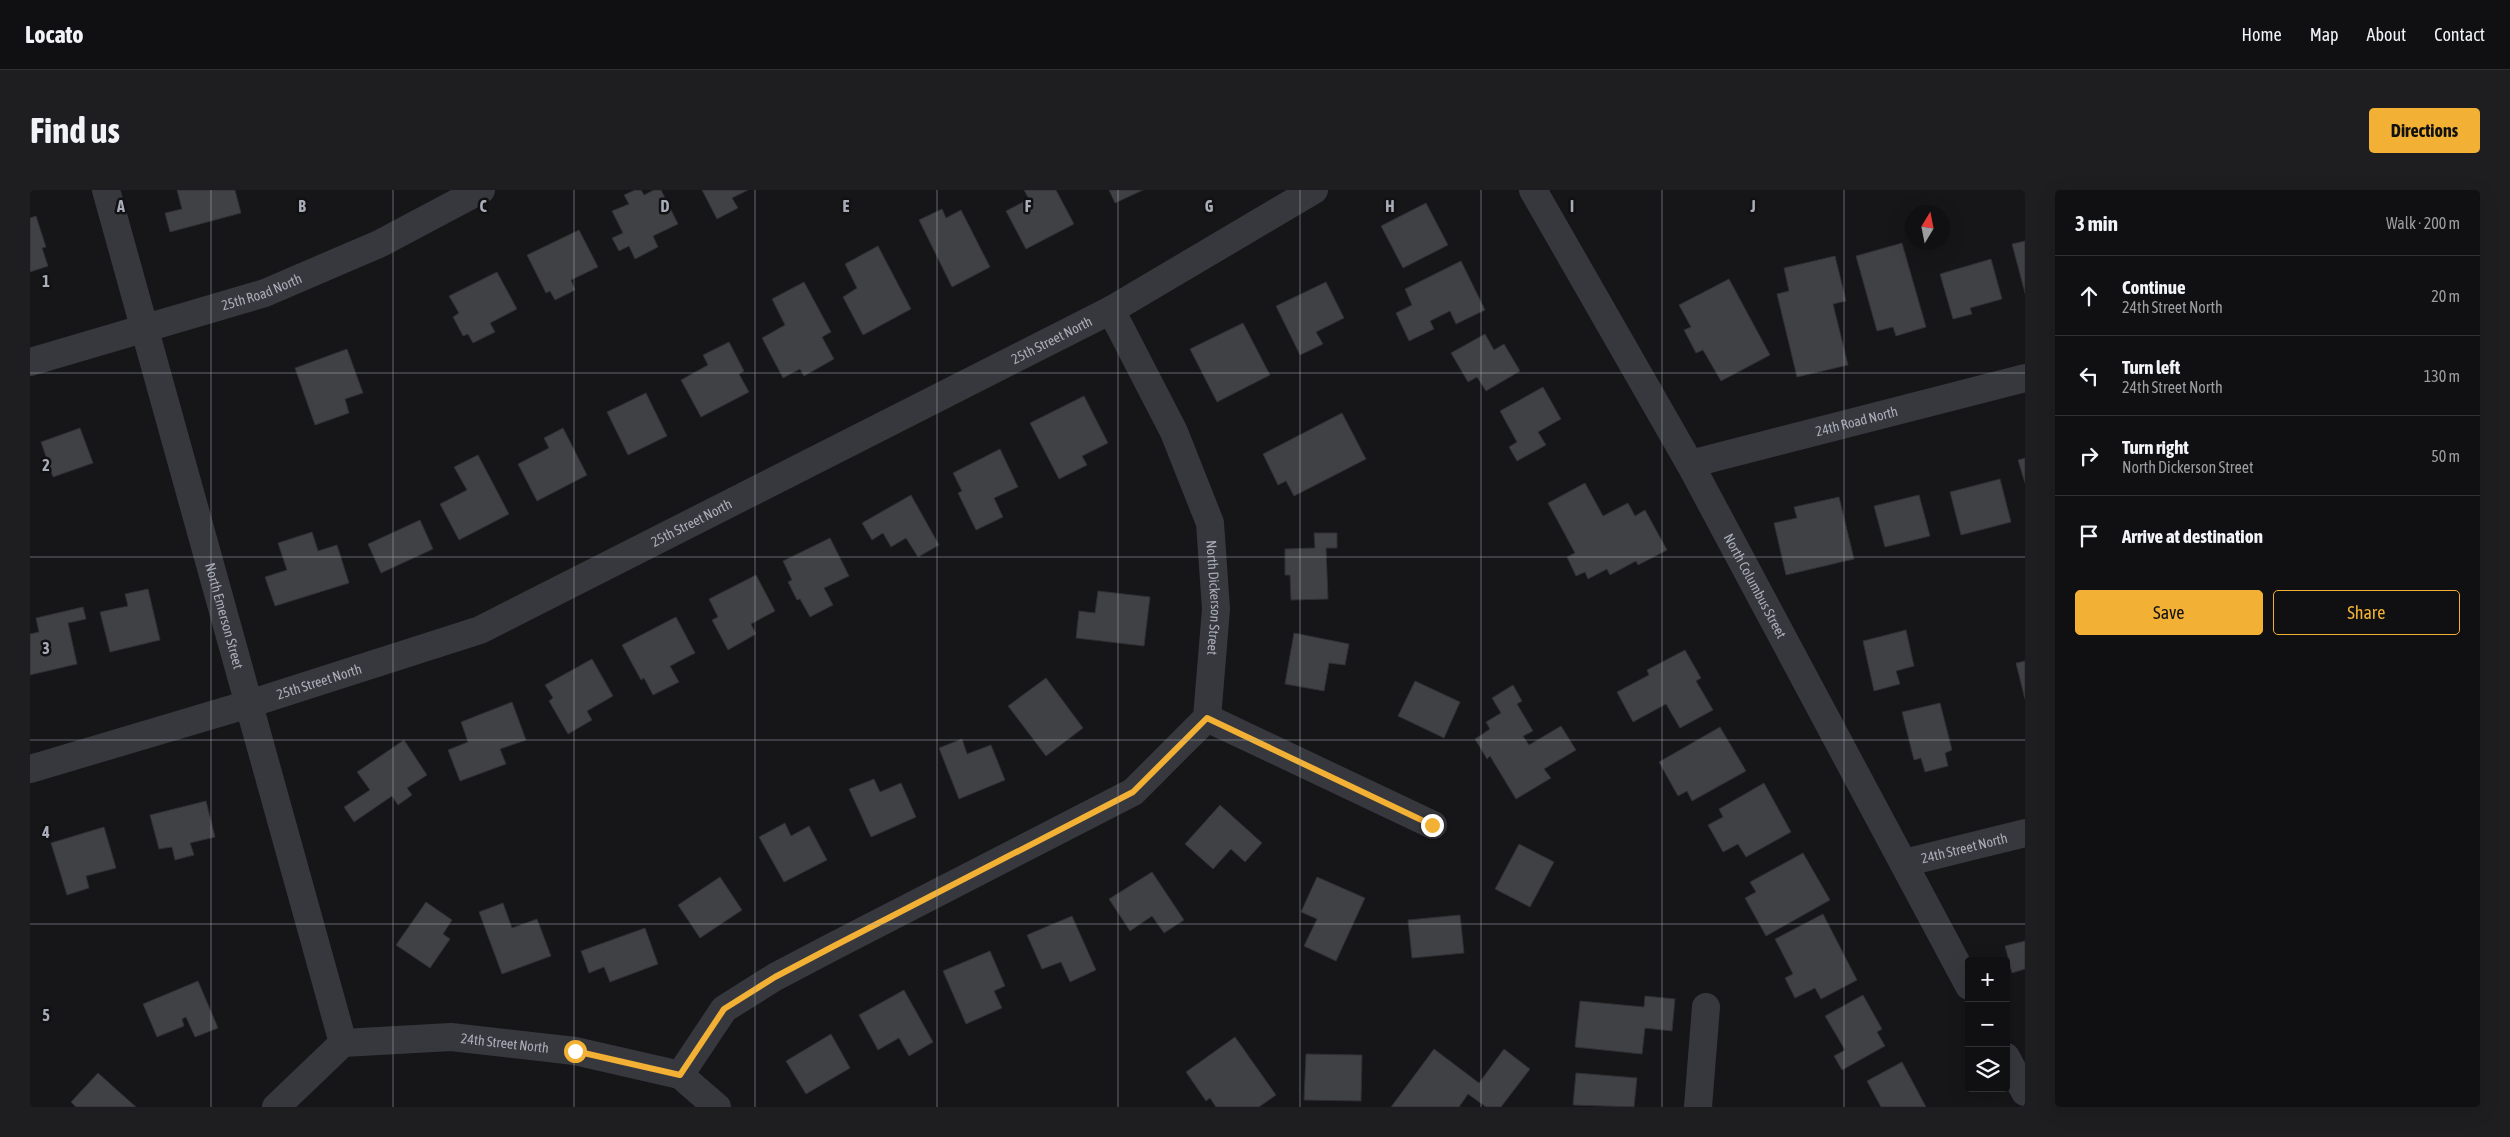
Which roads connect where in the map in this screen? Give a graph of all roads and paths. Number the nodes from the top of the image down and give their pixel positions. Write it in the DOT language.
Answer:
graph roads {
  1 [pos="106,190"];
  2 [pos="481,190"];
  3 [pos="1314,190"];
  4 [pos="1533,190"];
  5 [pos="1111,310"];
  6 [pos="143,328"];
  7 [pos="30,362"];
  8 [pos="2025,378"];
  9 [pos="1690,464"];
  10 [pos="249,704"];
  11 [pos="1207,718"];
  12 [pos="30,768"];
  13 [pos="1432,825"];
  14 [pos="2025,833"];
  15 [pos="1904,863"];
  16 [pos="1965,978"];
  17 [pos="1706,1007"];
  18 [pos="343,1043"];
  19 [pos="2010,1064"];
  20 [pos="680,1075"];
  21 [pos="2025,1092"];
  22 [pos="276,1107"];
  23 [pos="717,1107"];
  24 [pos="1698,1107"];
  1 -- 6 [label="street, North Emerson Street"];
  2 -- 6 [label="street, 25th Road North"];
  3 -- 5 [label="street, 25th Street North"];
  4 -- 9 [label="street, North Columbus Street"];
  5 -- 10 [label="street, 25th Street North"];
  5 -- 11 [label="street, North Dickerson Street"];
  6 -- 7 [label="street, 25th Road North"];
  6 -- 10 [label="street, North Emerson Street"];
  8 -- 9 [label="street, 24th Road North"];
  9 -- 15 [label="street, North Columbus Street"];
  10 -- 12 [label="street, 25th Street North"];
  10 -- 18 [label="street, North Emerson Street"];
  11 -- 13 [label="street"];
  11 -- 20 [label="street"];
  14 -- 15 [label="street, 24th Street North"];
  15 -- 16 [label="street, North Columbus Street"];
  17 -- 24 [label="street"];
  18 -- 20 [label="street, 24th Street North"];
  18 -- 22 [label="street"];
  19 -- 21 [label="street"];
  20 -- 23 [label="street"];
}
